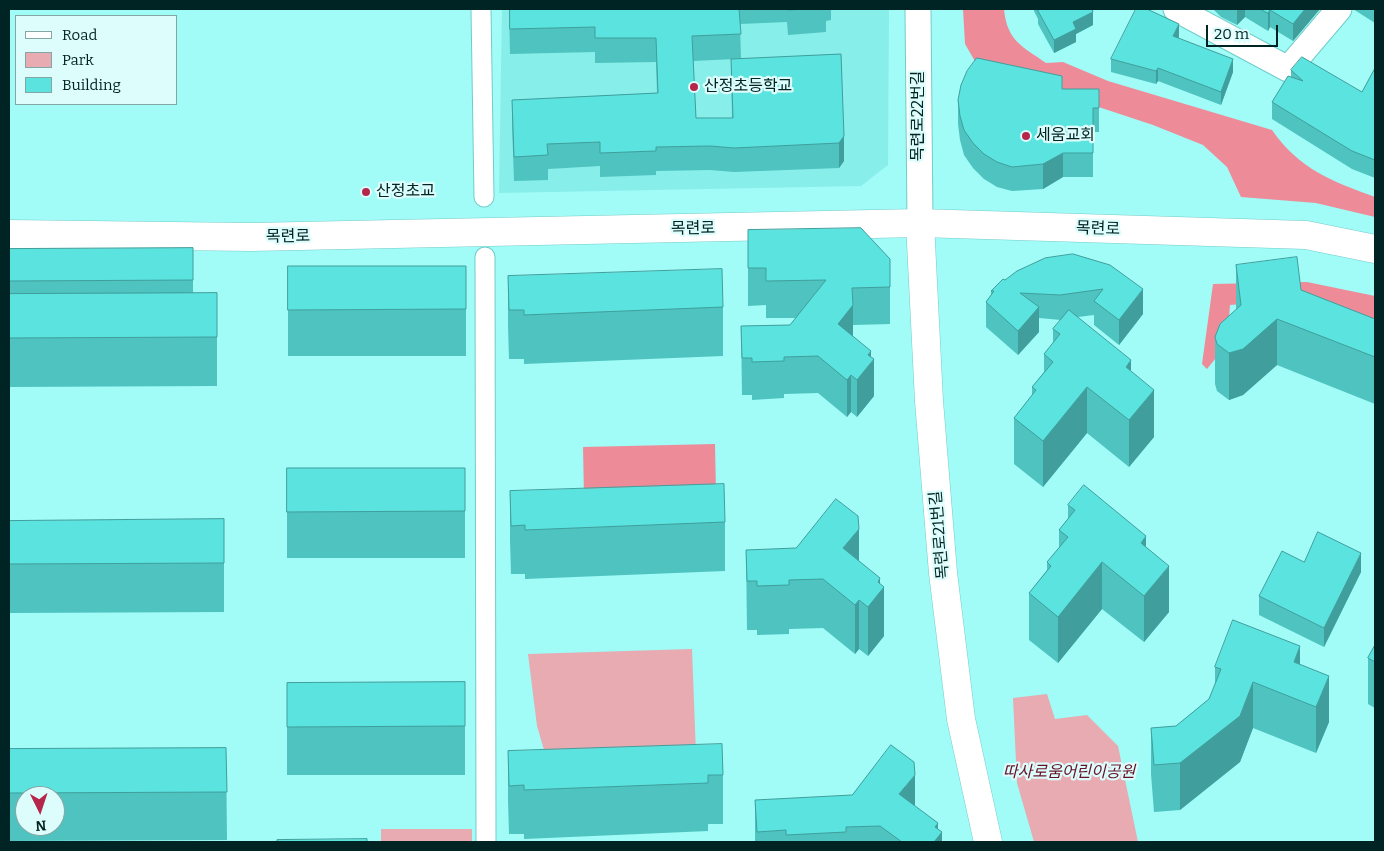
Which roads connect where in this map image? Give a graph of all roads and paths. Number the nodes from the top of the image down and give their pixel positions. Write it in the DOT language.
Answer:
graph roads {
  1 [pos="481,9"];
  2 [pos="918,9"];
  3 [pos="1176,9"];
  4 [pos="1339,9"];
  5 [pos="484,197"];
  6 [pos="920,223"];
  7 [pos="9,234"];
  8 [pos="1375,249"];
  9 [pos="485,257"];
  10 [pos="486,842"];
  11 [pos="988,842"];
  1 -- 5 [label="street"];
  2 -- 6 [label="street, 목련로22번길"];
  3 -- 4 [label="street"];
  6 -- 7 [label="main road, 목련로"];
  6 -- 8 [label="main road, 목련로"];
  6 -- 11 [label="main road, 목련로21번길"];
  9 -- 10 [label="street"];
}
